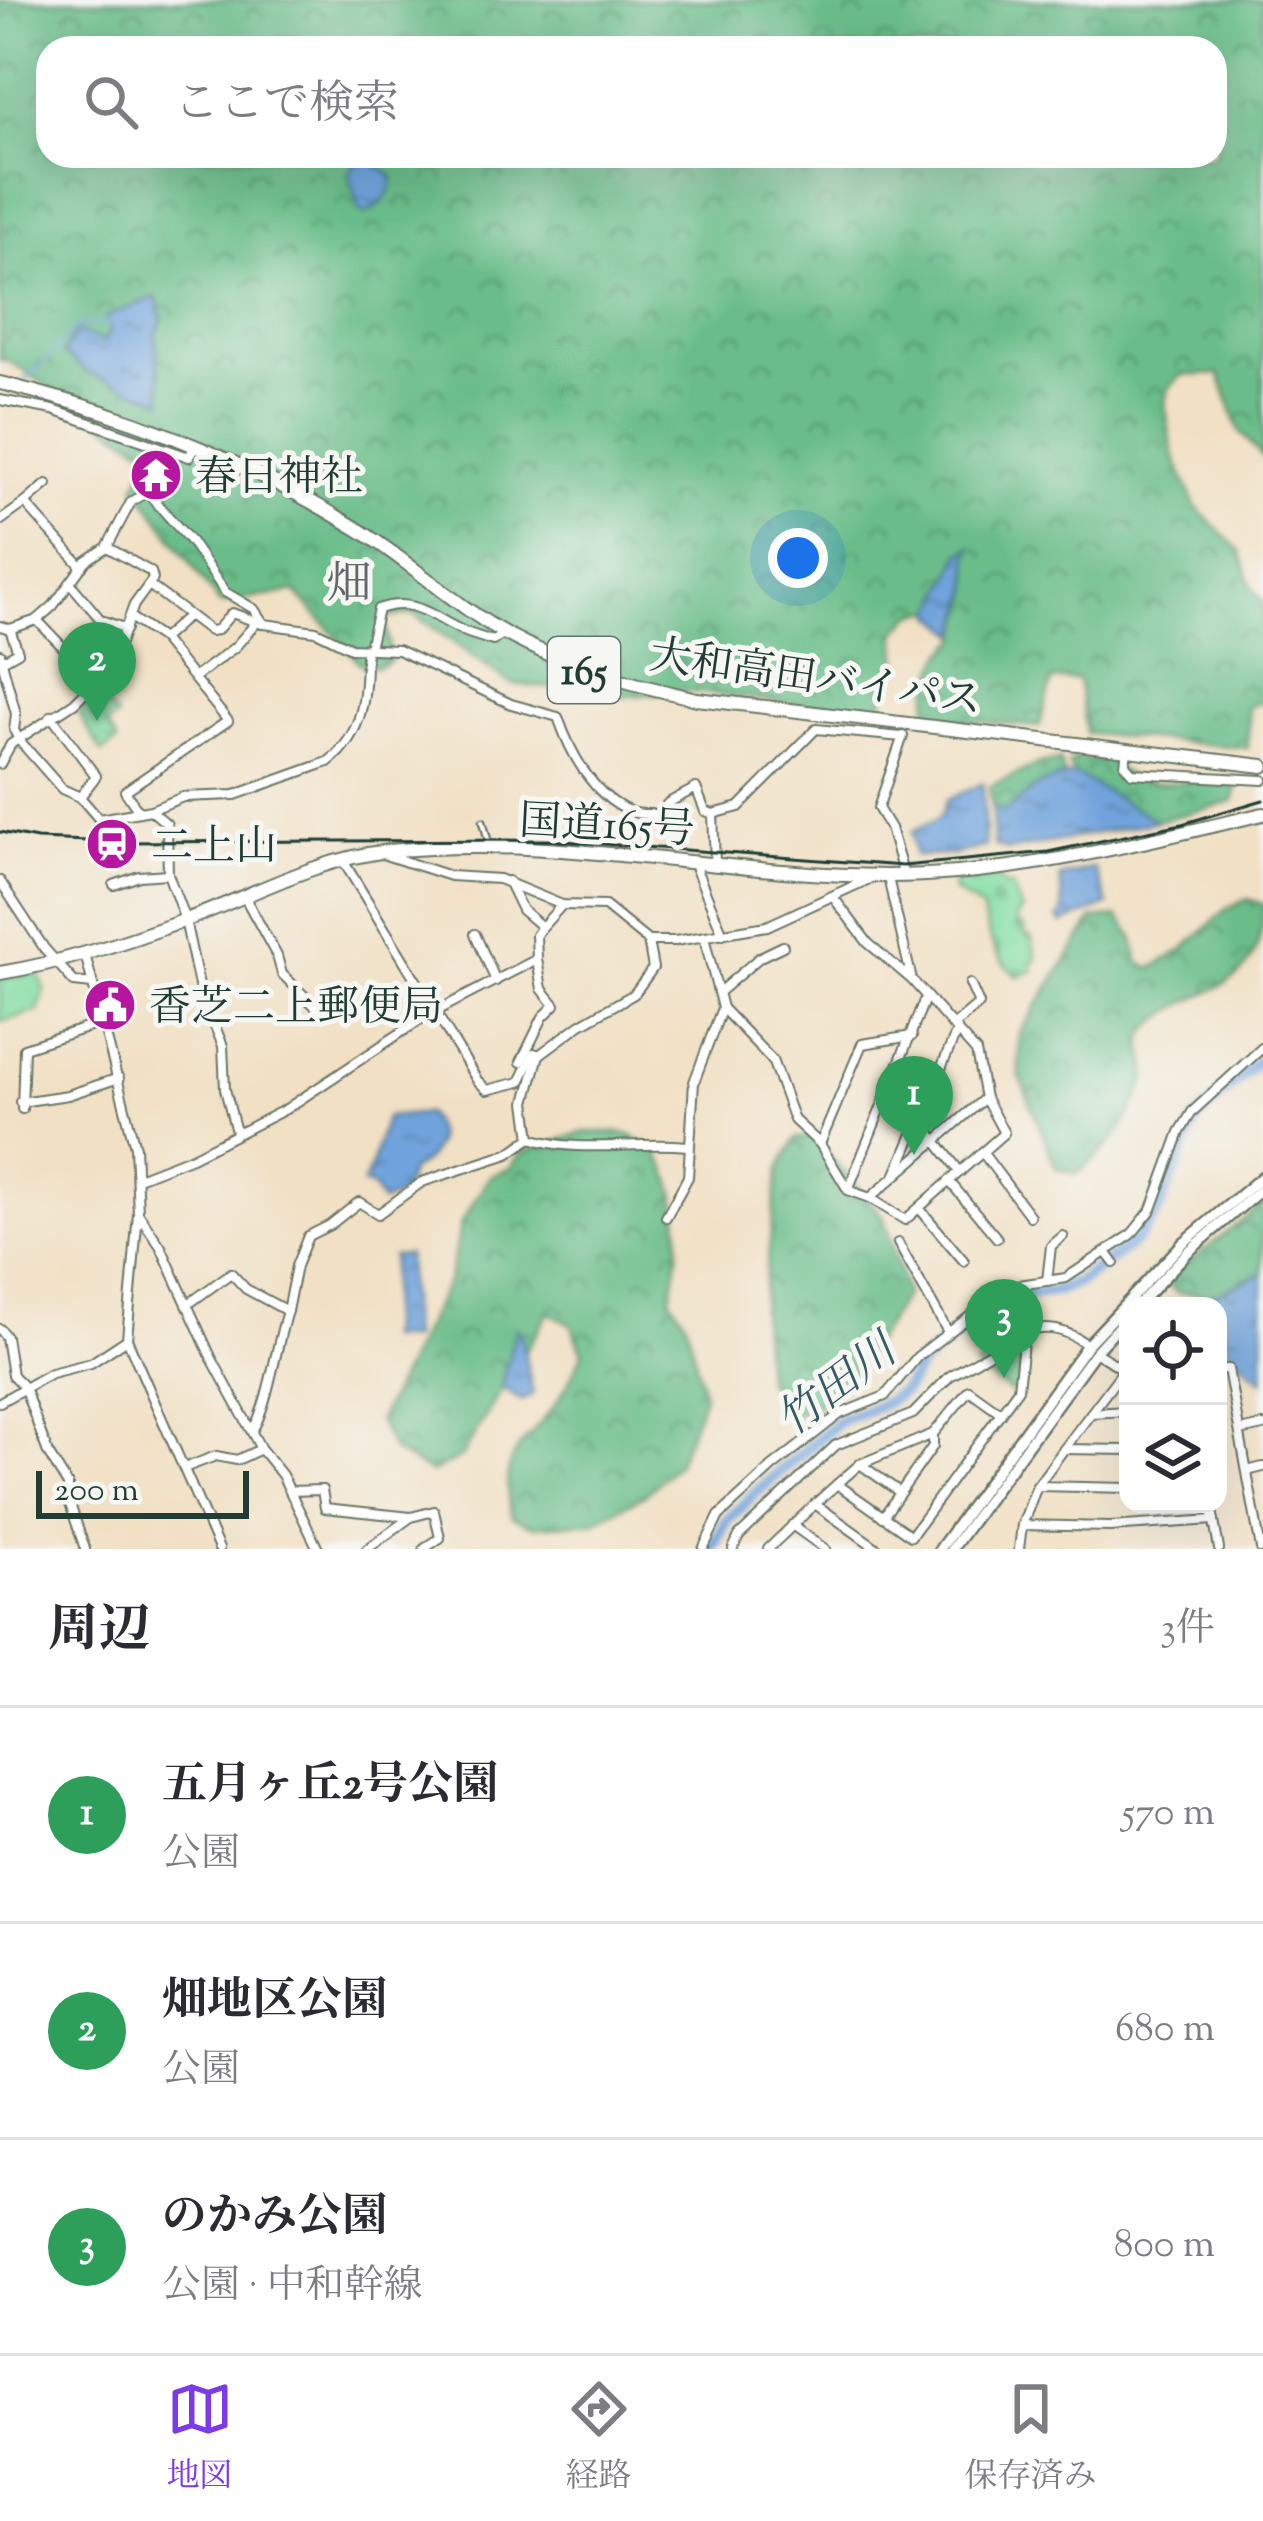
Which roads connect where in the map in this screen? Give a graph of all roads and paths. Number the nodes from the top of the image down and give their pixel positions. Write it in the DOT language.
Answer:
graph roads {
  1 [pos="0,383"];
  2 [pos="0,400"];
  3 [pos="195,445"];
  4 [pos="47,484"];
  5 [pos="25,503"];
  6 [pos="0,521"];
  7 [pos="106,547"];
  8 [pos="82,567"];
  9 [pos="70,583"];
  10 [pos="149,585"];
  11 [pos="188,616"];
  12 [pos="130,617"];
  13 [pos="38,620"];
  14 [pos="260,623"];
  15 [pos="5,628"];
  16 [pos="126,629"];
  17 [pos="505,633"];
  18 [pos="162,639"];
  19 [pos="368,649"];
  20 [pos="1,658"];
  21 [pos="195,677"];
  22 [pos="96,682"];
  23 [pos="51,716"];
  24 [pos="906,730"];
  25 [pos="19,740"];
  26 [pos="1127,748"];
  27 [pos="0,764"];
  28 [pos="1263,766"];
  29 [pos="1263,780"];
  30 [pos="80,797"];
  31 [pos="151,810"];
  32 [pos="139,812"];
  33 [pos="1263,812"];
  34 [pos="713,814"];
  35 [pos="483,821"];
  36 [pos="489,850"];
  37 [pos="377,853"];
  38 [pos="343,859"];
  39 [pos="693,861"];
  40 [pos="715,863"];
  41 [pos="168,874"];
  42 [pos="882,876"];
  43 [pos="904,876"];
  44 [pos="0,881"];
  45 [pos="508,881"];
  46 [pos="114,885"];
  47 [pos="243,895"];
  48 [pos="832,897"];
  49 [pos="562,905"];
  50 [pos="184,920"];
  51 [pos="542,927"];
  52 [pos="475,934"];
  53 [pos="723,934"];
  54 [pos="704,937"];
  55 [pos="649,941"];
  56 [pos="783,946"];
  57 [pos="85,952"];
  58 [pos="537,959"];
  59 [pos="56,961"];
  60 [pos="0,973"];
  61 [pos="912,980"];
  62 [pos="496,981"];
  63 [pos="92,984"];
  64 [pos="970,984"];
  65 [pos="719,992"];
  66 [pos="926,994"];
  67 [pos="346,1000"];
  68 [pos="722,1008"];
  69 [pos="437,1012"];
  70 [pos="102,1022"];
  71 [pos="955,1029"];
  72 [pos="912,1036"];
  73 [pos="1263,1047"];
  74 [pos="539,1055"];
  75 [pos="520,1062"];
  76 [pos="119,1078"];
  77 [pos="986,1098"];
  78 [pos="885,1104"];
  79 [pos="1192,1112"];
  80 [pos="920,1120"];
  81 [pos="1203,1122"];
  82 [pos="236,1132"];
  83 [pos="531,1138"];
  84 [pos="936,1140"];
  85 [pos="820,1144"];
  86 [pos="688,1145"];
  87 [pos="982,1152"];
  88 [pos="960,1172"];
  89 [pos="896,1174"];
  90 [pos="1263,1176"];
  91 [pos="138,1178"];
  92 [pos="949,1181"];
  93 [pos="1263,1188"];
  94 [pos="848,1190"];
  95 [pos="870,1198"];
  96 [pos="919,1208"];
  97 [pos="138,1213"];
  98 [pos="666,1216"];
  99 [pos="1030,1216"];
  100 [pos="1064,1236"];
  101 [pos="997,1238"];
  102 [pos="898,1244"];
  103 [pos="1106,1252"];
  104 [pos="964,1261"];
  105 [pos="1114,1263"];
  106 [pos="1048,1281"];
  107 [pos="1146,1297"];
  108 [pos="187,1305"];
  109 [pos="287,1311"];
  110 [pos="1119,1324"];
  111 [pos="0,1329"];
  112 [pos="948,1332"];
  113 [pos="1024,1333"];
  114 [pos="127,1339"];
  115 [pos="1091,1349"];
  116 [pos="1119,1365"];
  117 [pos="1227,1369"];
  118 [pos="1119,1378"];
  119 [pos="24,1387"];
  120 [pos="0,1402"];
  121 [pos="1119,1411"];
  122 [pos="1001,1413"];
  123 [pos="1091,1413"];
  124 [pos="1263,1426"];
  125 [pos="253,1429"];
  126 [pos="1240,1431"];
  127 [pos="933,1434"];
  128 [pos="261,1449"];
  129 [pos="1064,1449"];
  130 [pos="1119,1450"];
  131 [pos="860,1465"];
  132 [pos="1263,1467"];
  133 [pos="184,1468"];
  134 [pos="1247,1471"];
  135 [pos="837,1484"];
  136 [pos="1037,1486"];
  137 [pos="1119,1488"];
  138 [pos="290,1491"];
  139 [pos="898,1491"];
  140 [pos="815,1504"];
  141 [pos="1259,1510"];
  142 [pos="1213,1513"];
  143 [pos="884,1516"];
  144 [pos="411,1517"];
  145 [pos="1214,1520"];
  146 [pos="792,1525"];
  147 [pos="1022,1525"];
  148 [pos="819,1547"];
  149 [pos="700,1548"];
  150 [pos="1261,1548"];
  151 [pos="85,1549"];
  152 [pos="219,1549"];
  153 [pos="318,1549"];
  154 [pos="367,1549"];
  155 [pos="424,1549"];
  156 [pos="733,1549"];
  157 [pos="767,1549"];
  158 [pos="878,1549"];
  159 [pos="940,1549"];
  160 [pos="952,1549"];
  161 [pos="1018,1549"];
  162 [pos="1220,1549"];
  1 -- 3 [label="highway, 大和高田バイパス / 165"];
  2 -- 3 [label="street"];
  3 -- 17 [label="highway, 大和高田バイパス / 165"];
  4 -- 5 [label="street"];
  5 -- 6 [label="street"];
  5 -- 8 [label="street"];
  7 -- 8 [label="street"];
  7 -- 10 [label="street"];
  7 -- 14 [label="street"];
  8 -- 9 [label="street"];
  9 -- 13 [label="street"];
  9 -- 16 [label="street"];
  10 -- 11 [label="street"];
  10 -- 12 [label="street"];
  11 -- 14 [label="street"];
  11 -- 18 [label="street"];
  12 -- 16 [label="street"];
  12 -- 18 [label="street"];
  13 -- 15 [label="street"];
  13 -- 22 [label="street"];
  14 -- 19 [label="street"];
  14 -- 21 [label="street"];
  15 -- 20 [label="street"];
  16 -- 22 [label="street"];
  17 -- 19 [label="street"];
  17 -- 24 [label="highway, 大和高田バイパス / 165"];
  18 -- 21 [label="street"];
  19 -- 31 [label="street"];
  19 -- 34 [label="street"];
  20 -- 25 [label="street"];
  21 -- 32 [label="street"];
  22 -- 23 [label="street"];
  23 -- 25 [label="street"];
  23 -- 30 [label="street"];
  24 -- 26 [label="highway, 大和高田バイパス / 165"];
  24 -- 34 [label="street"];
  24 -- 43 [label="street"];
  25 -- 27 [label="street"];
  25 -- 30 [label="street"];
  26 -- 28 [label="highway, 大和高田バイパス / 165"];
  26 -- 29 [label="street"];
  30 -- 32 [label="street"];
  31 -- 32 [label="street"];
  31 -- 41 [label="street"];
  33 -- 43 [label="highway, 国道165号"];
  34 -- 40 [label="street"];
  35 -- 36 [label="street"];
  36 -- 37 [label="highway, 国道165号"];
  36 -- 39 [label="highway, 国道165号"];
  37 -- 38 [label="highway, 国道165号"];
  37 -- 45 [label="street"];
  38 -- 47 [label="highway, 国道165号"];
  38 -- 69 [label="street"];
  39 -- 40 [label="highway, 国道165号"];
  39 -- 53 [label="street"];
  40 -- 42 [label="highway, 国道165号"];
  41 -- 46 [label="street"];
  41 -- 50 [label="street"];
  42 -- 43 [label="highway, 国道165号"];
  42 -- 48 [label="street"];
  42 -- 61 [label="street"];
  44 -- 59 [label="street"];
  45 -- 49 [label="street"];
  45 -- 51 [label="street"];
  47 -- 50 [label="highway, 国道165号"];
  47 -- 67 [label="street"];
  48 -- 53 [label="street"];
  48 -- 61 [label="street"];
  49 -- 51 [label="street"];
  49 -- 55 [label="street"];
  50 -- 57 [label="highway, 国道165号"];
  50 -- 82 [label="street"];
  51 -- 58 [label="street"];
  52 -- 62 [label="street"];
  53 -- 54 [label="street"];
  54 -- 55 [label="street"];
  54 -- 65 [label="street"];
  55 -- 74 [label="street"];
  56 -- 65 [label="street"];
  57 -- 59 [label="highway, 国道165号"];
  57 -- 63 [label="street"];
  58 -- 62 [label="street"];
  58 -- 75 [label="street"];
  59 -- 60 [label="highway, 国道165号"];
  59 -- 63 [label="street"];
  61 -- 66 [label="street"];
  62 -- 69 [label="street"];
  63 -- 70 [label="street"];
  64 -- 71 [label="street"];
  65 -- 68 [label="street"];
  66 -- 71 [label="street"];
  66 -- 72 [label="street"];
  68 -- 85 [label="street"];
  68 -- 86 [label="street"];
  69 -- 74 [label="street"];
  69 -- 82 [label="street"];
  70 -- 76 [label="street"];
  70 -- 76 [label="street"];
  71 -- 77 [label="street"];
  71 -- 80 [label="street"];
  72 -- 78 [label="street"];
  72 -- 85 [label="street"];
  73 -- 79 [label="street"];
  74 -- 83 [label="street"];
  76 -- 91 [label="street"];
  77 -- 84 [label="street"];
  77 -- 87 [label="street"];
  78 -- 80 [label="street"];
  78 -- 94 [label="street"];
  79 -- 81 [label="street"];
  79 -- 103 [label="street"];
  80 -- 84 [label="street"];
  80 -- 89 [label="street"];
  82 -- 91 [label="street"];
  83 -- 86 [label="street"];
  83 -- 109 [label="street"];
  84 -- 88 [label="street"];
  84 -- 89 [label="street"];
  85 -- 94 [label="street"];
  86 -- 98 [label="street"];
  87 -- 88 [label="street"];
  87 -- 99 [label="street"];
  88 -- 92 [label="street"];
  89 -- 95 [label="street"];
  90 -- 115 [label="main road"];
  91 -- 97 [label="street"];
  92 -- 96 [label="street"];
  92 -- 101 [label="street"];
  93 -- 107 [label="main road"];
  94 -- 95 [label="street"];
  95 -- 96 [label="street"];
  96 -- 104 [label="street"];
  97 -- 108 [label="street"];
  97 -- 114 [label="street"];
  100 -- 106 [label="street"];
  102 -- 112 [label="street"];
  103 -- 105 [label="street"];
  103 -- 106 [label="street"];
  106 -- 112 [label="street"];
  108 -- 109 [label="street"];
  108 -- 125 [label="street"];
  109 -- 125 [label="street"];
  110 -- 115 [label="main road"];
  111 -- 119 [label="street"];
  112 -- 149 [label="street"];
  113 -- 115 [label="street"];
  113 -- 122 [label="street"];
  113 -- 156 [label="street"];
  114 -- 119 [label="street"];
  114 -- 133 [label="street"];
  115 -- 116 [label="street"];
  115 -- 159 [label="main road"];
  115 -- 160 [label="main road"];
  117 -- 126 [label="street"];
  118 -- 123 [label="street"];
  119 -- 120 [label="street"];
  119 -- 151 [label="street"];
  121 -- 123 [label="street"];
  122 -- 127 [label="street"];
  122 -- 143 [label="street"];
  123 -- 129 [label="street"];
  124 -- 126 [label="street"];
  125 -- 128 [label="street"];
  126 -- 134 [label="street"];
  127 -- 131 [label="street"];
  127 -- 143 [label="street"];
  128 -- 133 [label="street"];
  128 -- 138 [label="street"];
  129 -- 130 [label="street"];
  129 -- 136 [label="street"];
  131 -- 135 [label="street"];
  131 -- 139 [label="street"];
  132 -- 134 [label="street"];
  133 -- 152 [label="street"];
  134 -- 141 [label="street"];
  135 -- 140 [label="street"];
  135 -- 143 [label="street"];
  136 -- 137 [label="street"];
  136 -- 147 [label="street"];
  138 -- 144 [label="street"];
  138 -- 153 [label="street"];
  140 -- 146 [label="street"];
  140 -- 158 [label="street"];
  141 -- 150 [label="street"];
  142 -- 145 [label="street"];
  144 -- 154 [label="street"];
  144 -- 155 [label="street"];
  145 -- 147 [label="street"];
  145 -- 162 [label="street"];
  146 -- 148 [label="street"];
  146 -- 157 [label="street"];
  147 -- 161 [label="street"];
}
